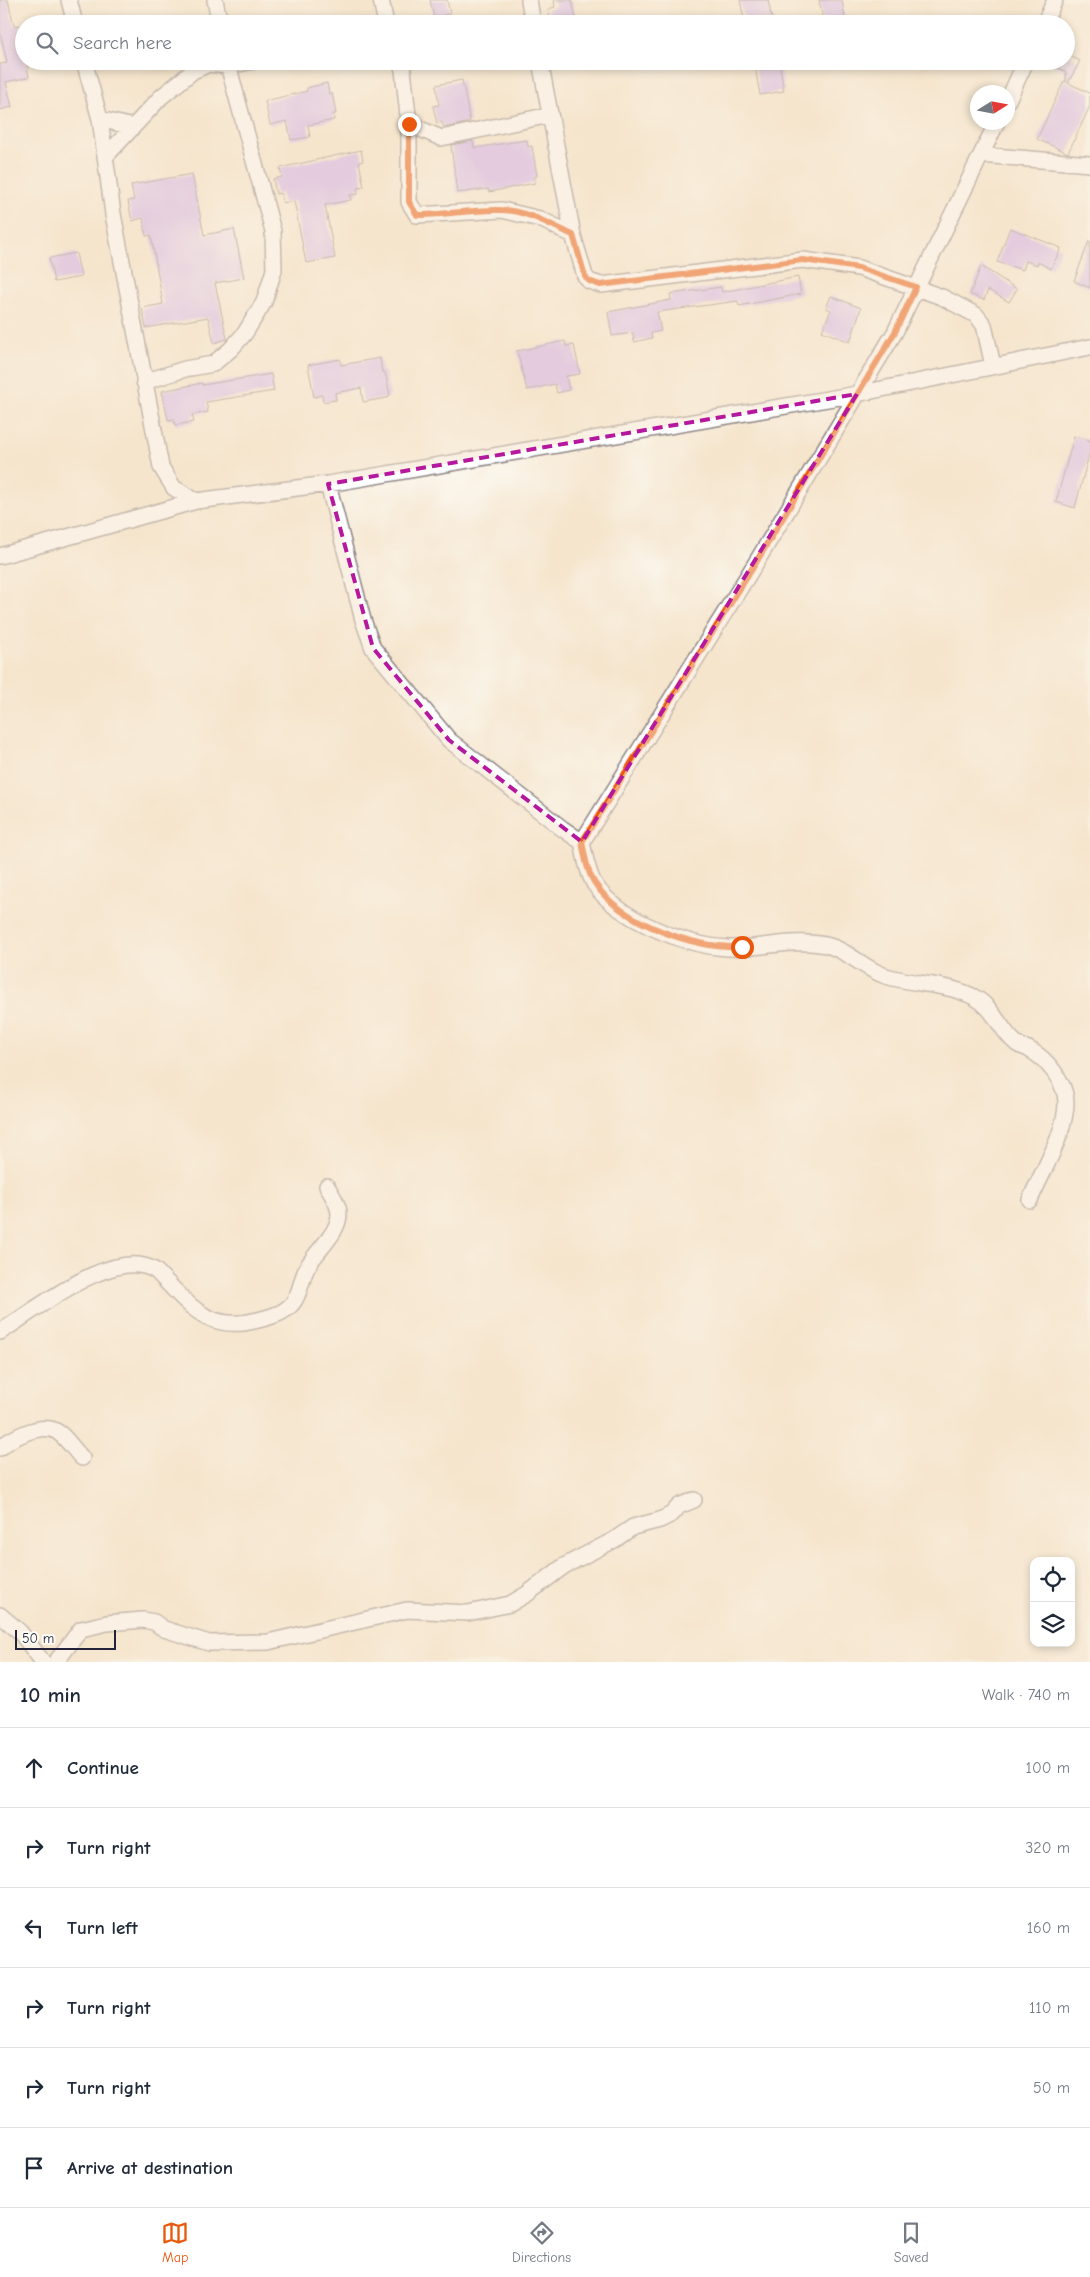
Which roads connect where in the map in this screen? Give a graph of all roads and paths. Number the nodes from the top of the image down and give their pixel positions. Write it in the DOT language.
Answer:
graph roads {
  1 [pos="69,0"];
  2 [pos="215,0"];
  3 [pos="381,0"];
  4 [pos="529,0"];
  5 [pos="1055,0"];
  6 [pos="73,15"];
  7 [pos="218,15"];
  8 [pos="384,15"];
  9 [pos="532,15"];
  10 [pos="1048,15"];
  11 [pos="86,70"];
  12 [pos="195,70"];
  13 [pos="229,70"];
  14 [pos="404,70"];
  15 [pos="542,70"];
  16 [pos="1022,70"];
  17 [pos="1015,85"];
  18 [pos="550,115"];
  19 [pos="100,119"];
  20 [pos="409,124"];
  21 [pos="133,127"];
  22 [pos="993,130"];
  23 [pos="981,154"];
  24 [pos="105,157"];
  25 [pos="1090,164"];
  26 [pos="573,235"];
  27 [pos="916,287"];
  28 [pos="1090,347"];
  29 [pos="993,366"];
  30 [pos="144,382"];
  31 [pos="857,394"];
  32 [pos="328,484"];
  33 [pos="196,501"];
  34 [pos="0,556"];
  35 [pos="582,842"];
  36 [pos="326,1186"];
  37 [pos="1030,1200"];
  38 [pos="0,1332"];
  39 [pos="0,1448"];
  40 [pos="82,1458"];
  41 [pos="694,1500"];
  42 [pos="0,1615"];
  43 [pos="43,1662"];
  44 [pos="56,1662"];
  1 -- 6 [label="street"];
  2 -- 7 [label="street"];
  3 -- 8 [label="street"];
  4 -- 9 [label="street"];
  5 -- 10 [label="street"];
  11 -- 19 [label="street"];
  12 -- 21 [label="street"];
  13 -- 30 [label="street"];
  14 -- 20 [label="street"];
  15 -- 18 [label="street"];
  16 -- 17 [label="street"];
  18 -- 20 [label="street"];
  18 -- 26 [label="street"];
  19 -- 21 [label="street"];
  19 -- 24 [label="street"];
  20 -- 26 [label="street"];
  21 -- 24 [label="street"];
  22 -- 23 [label="street"];
  23 -- 25 [label="street"];
  23 -- 27 [label="street"];
  24 -- 30 [label="street"];
  26 -- 27 [label="street"];
  27 -- 29 [label="street"];
  27 -- 31 [label="street"];
  28 -- 29 [label="street"];
  29 -- 31 [label="street"];
  30 -- 33 [label="street"];
  31 -- 32 [label="street"];
  31 -- 35 [label="street"];
  32 -- 33 [label="street"];
  32 -- 35 [label="street"];
  33 -- 34 [label="street"];
  35 -- 37 [label="street"];
  36 -- 38 [label="street"];
  39 -- 40 [label="street"];
  41 -- 44 [label="street"];
  42 -- 43 [label="street"];
}
